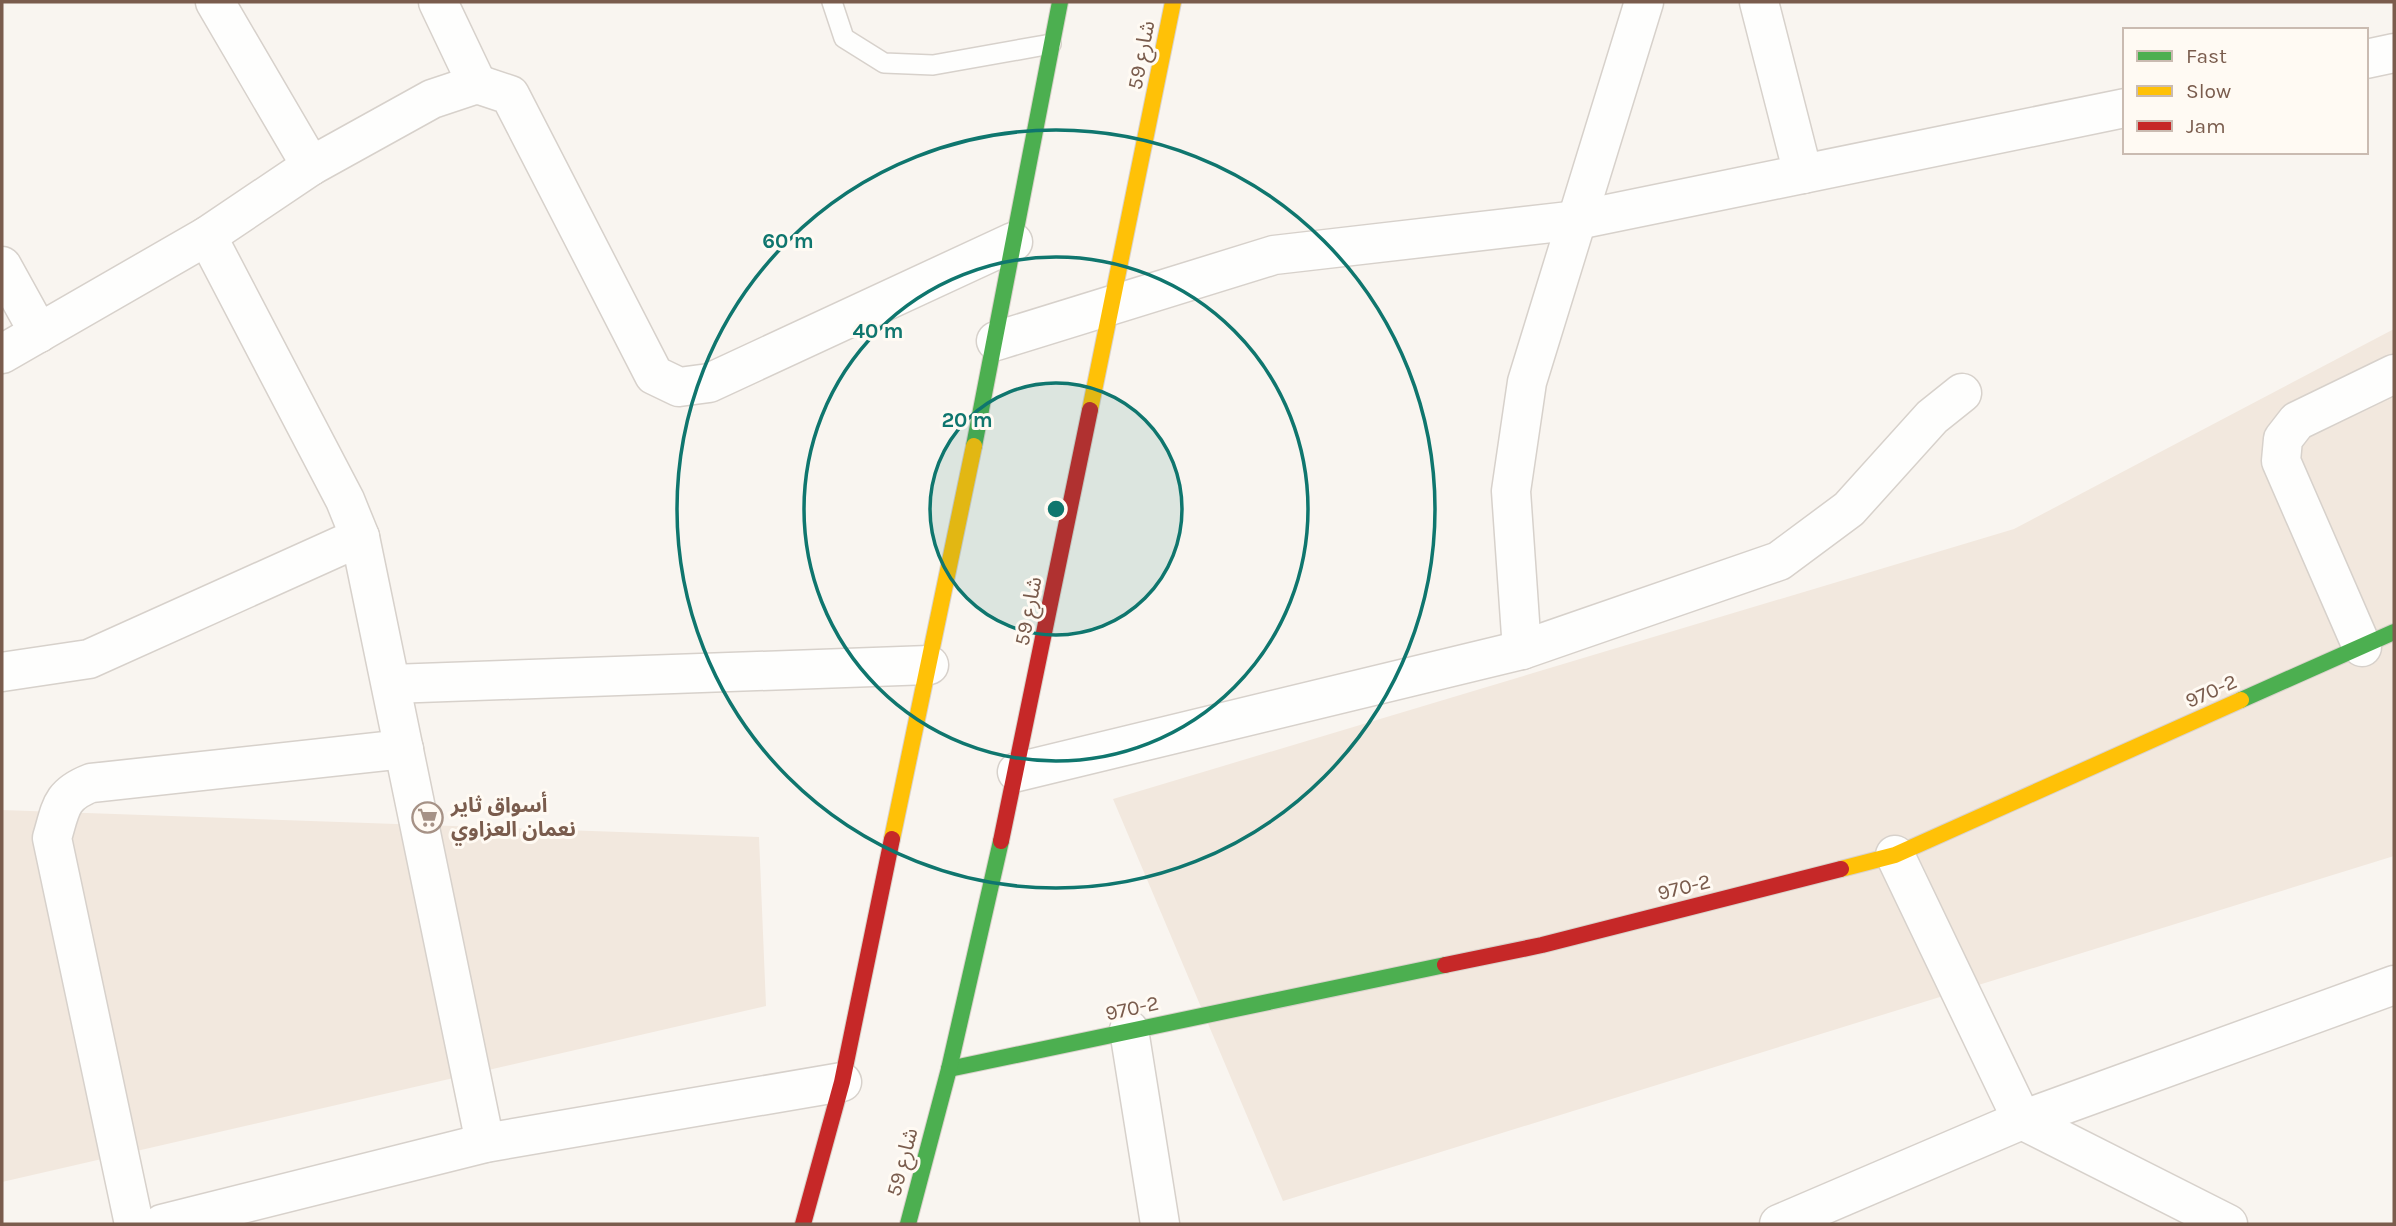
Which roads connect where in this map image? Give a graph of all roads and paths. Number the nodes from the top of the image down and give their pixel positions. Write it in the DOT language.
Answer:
graph roads {
  1 [pos="215,2"];
  2 [pos="438,2"];
  3 [pos="832,2"];
  4 [pos="1060,2"];
  5 [pos="1173,2"];
  6 [pos="1644,2"];
  7 [pos="1759,2"];
  8 [pos="1052,44"];
  9 [pos="2394,53"];
  10 [pos="2368,59"];
  11 [pos="477,84"];
  12 [pos="2123,108"];
  13 [pos="311,166"];
  14 [pos="1803,174"];
  15 [pos="1578,220"];
  16 [pos="207,236"];
  17 [pos="1013,242"];
  18 [pos="2,266"];
  19 [pos="1111,306"];
  20 [pos="39,332"];
  21 [pos="996,341"];
  22 [pos="2,354"];
  23 [pos="2394,374"];
  24 [pos="1962,393"];
  25 [pos="360,537"];
  26 [pos="2378,640"];
  27 [pos="1522,650"];
  28 [pos="929,665"];
  29 [pos="2,672"];
  30 [pos="391,684"];
  31 [pos="404,749"];
  32 [pos="1017,772"];
  33 [pos="1895,855"];
  34 [pos="2394,985"];
  35 [pos="1129,1030"];
  36 [pos="949,1069"];
  37 [pos="842,1082"];
  38 [pos="2022,1120"];
  39 [pos="485,1143"];
  40 [pos="134,1224"];
  41 [pos="162,1224"];
  42 [pos="803,1224"];
  43 [pos="908,1224"];
  44 [pos="1160,1224"];
  45 [pos="1779,1224"];
  46 [pos="2228,1224"];
  1 -- 13 [label="street"];
  2 -- 11 [label="street"];
  3 -- 8 [label="lane"];
  4 -- 8 [label="street"];
  5 -- 19 [label="street, شارع 59"];
  6 -- 15 [label="street"];
  7 -- 14 [label="street"];
  8 -- 17 [label="street"];
  9 -- 10 [label="street"];
  11 -- 13 [label="street"];
  11 -- 17 [label="street"];
  12 -- 14 [label="street"];
  13 -- 16 [label="street"];
  14 -- 15 [label="street"];
  15 -- 19 [label="street"];
  15 -- 27 [label="street"];
  16 -- 20 [label="street"];
  16 -- 25 [label="street"];
  17 -- 21 [label="street"];
  18 -- 20 [label="street"];
  19 -- 21 [label="street"];
  19 -- 32 [label="street, شارع 59"];
  20 -- 22 [label="street"];
  21 -- 28 [label="street"];
  23 -- 26 [label="street"];
  24 -- 27 [label="street"];
  25 -- 29 [label="street"];
  25 -- 30 [label="street"];
  26 -- 33 [label="street, 970-2"];
  27 -- 32 [label="street"];
  28 -- 30 [label="street"];
  28 -- 37 [label="street"];
  30 -- 31 [label="street"];
  31 -- 39 [label="street"];
  31 -- 40 [label="street"];
  32 -- 36 [label="street, شارع 59"];
  33 -- 35 [label="street, 970-2"];
  33 -- 38 [label="street"];
  34 -- 38 [label="street"];
  35 -- 36 [label="street, 970-2"];
  35 -- 44 [label="street"];
  36 -- 43 [label="street, شارع 59"];
  37 -- 39 [label="street"];
  37 -- 42 [label="street"];
  38 -- 45 [label="street"];
  38 -- 46 [label="street"];
  39 -- 41 [label="street"];
}
